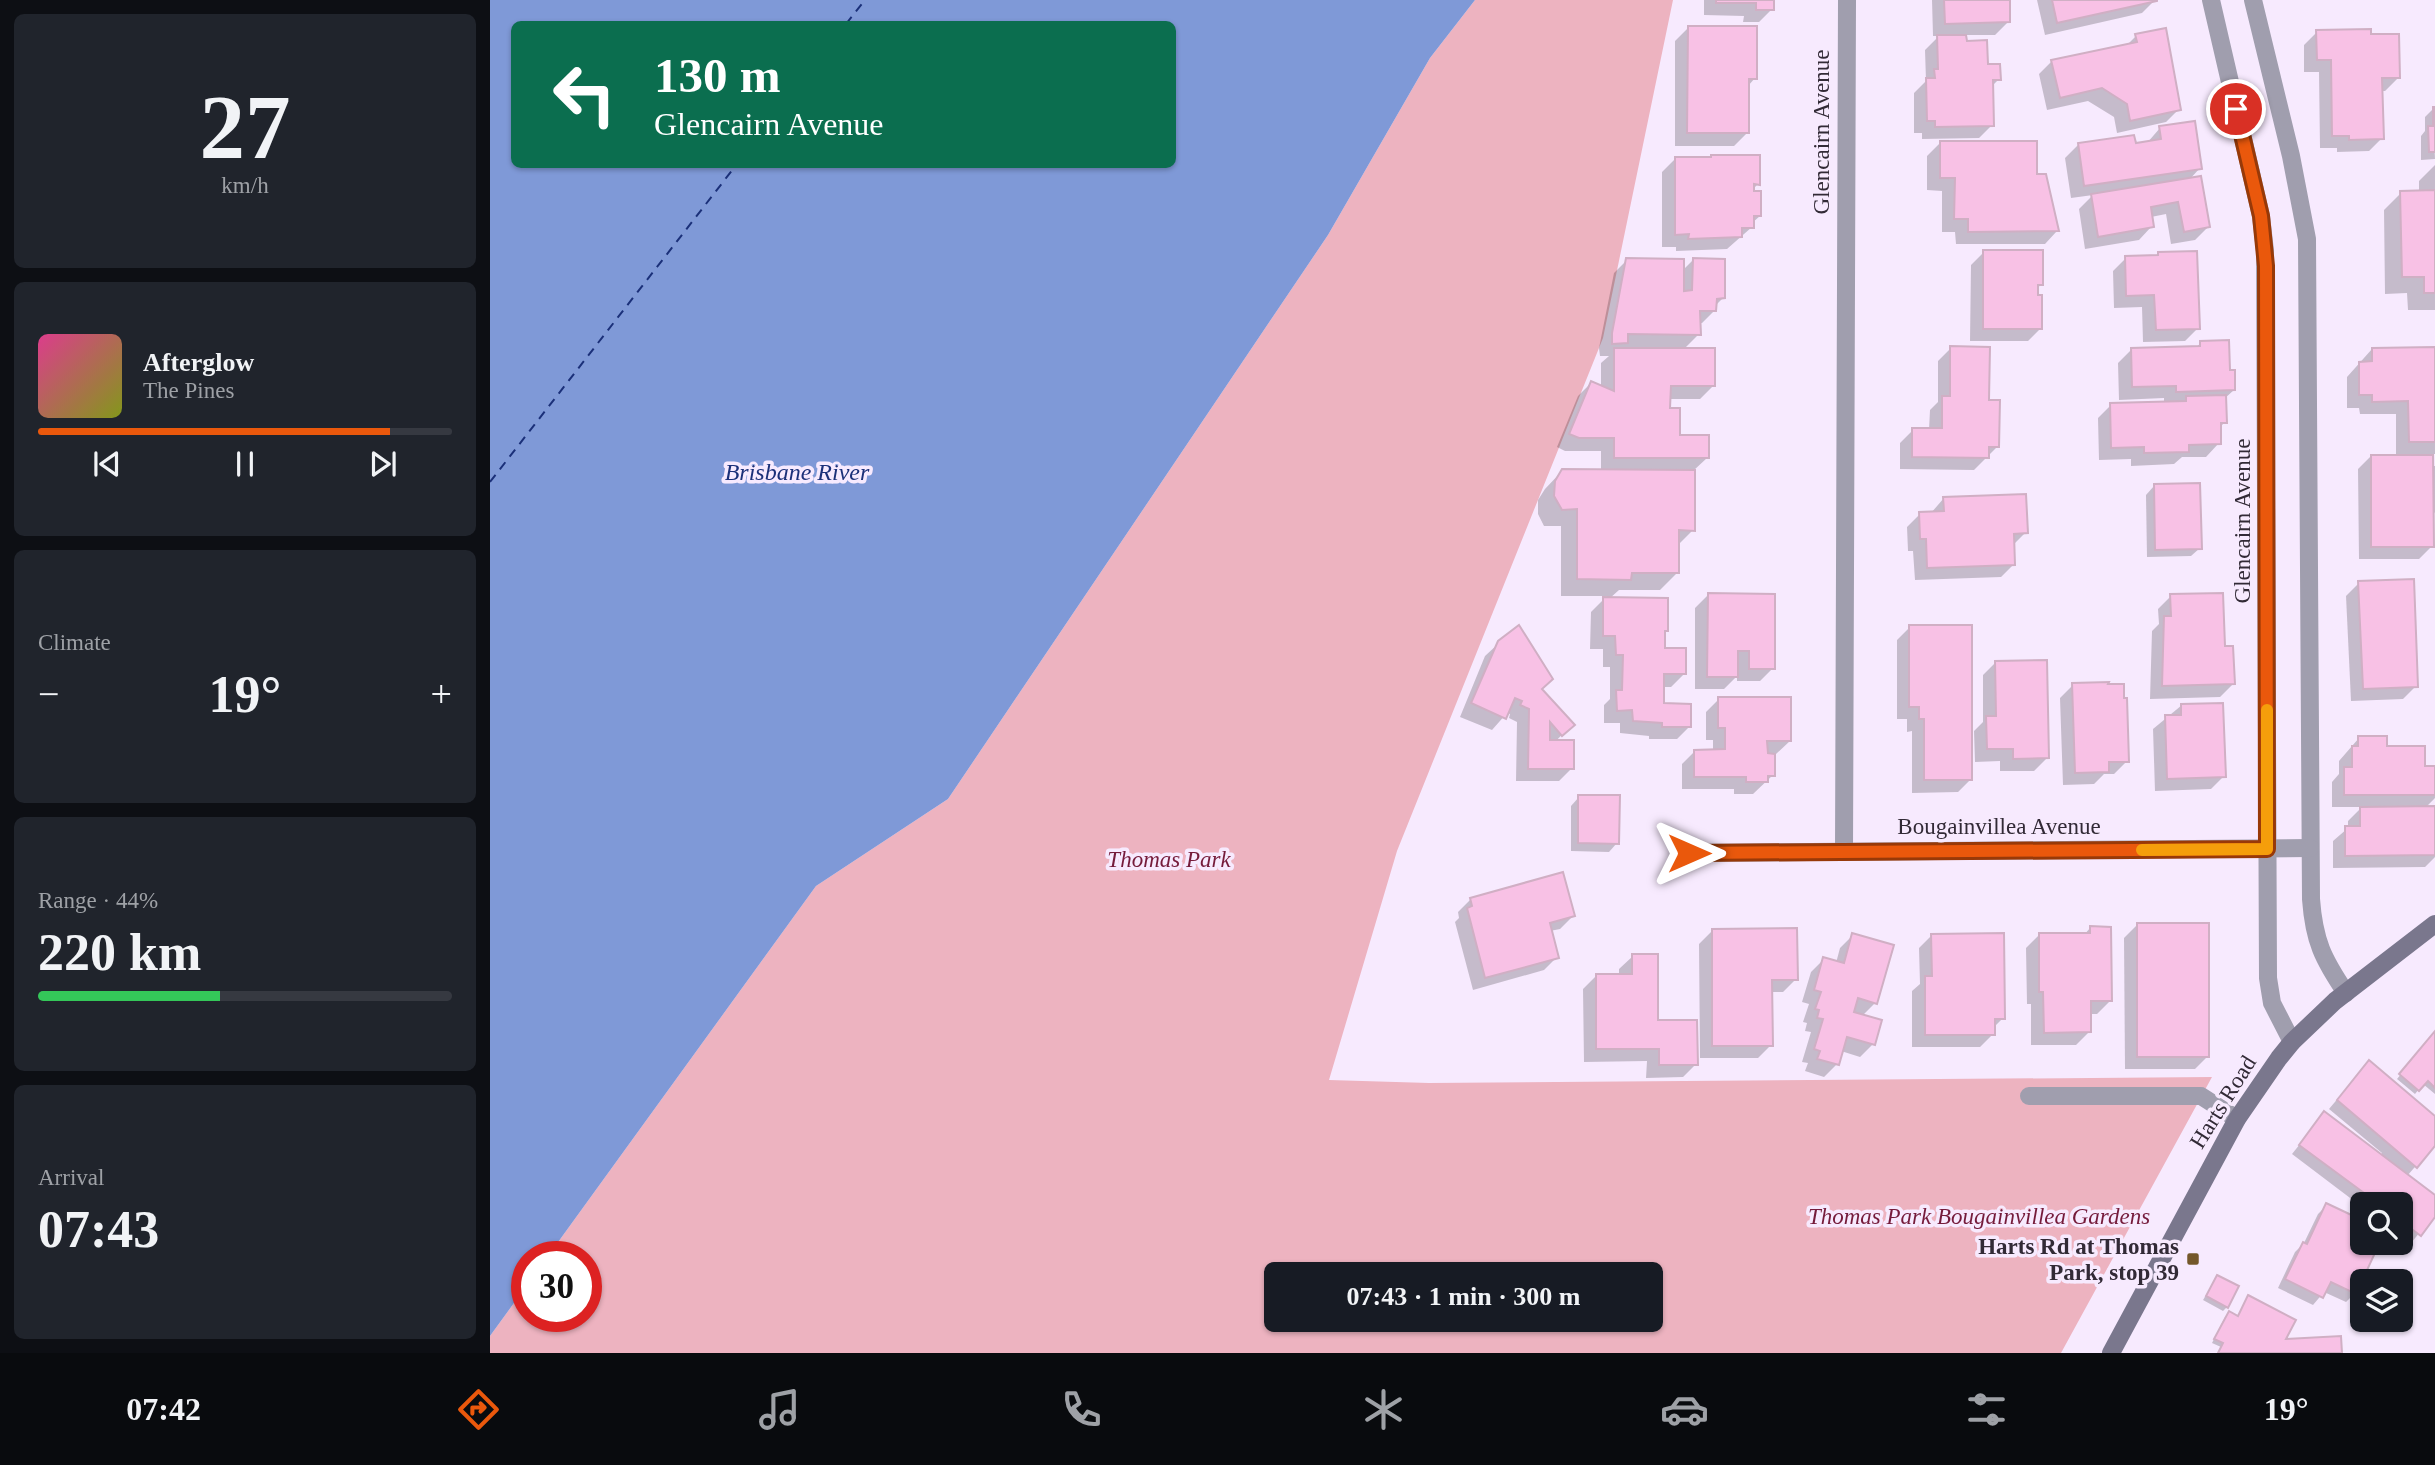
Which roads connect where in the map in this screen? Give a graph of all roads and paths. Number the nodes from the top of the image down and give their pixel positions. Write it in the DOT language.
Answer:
graph roads {
  1 [pos="1847,0"];
  2 [pos="2211,0"];
  3 [pos="2253,0"];
  4 [pos="2310,848"];
  5 [pos="2267,849"];
  6 [pos="1844,852"];
  7 [pos="1689,853"];
  8 [pos="2435,924"];
  9 [pos="2346,993"];
  10 [pos="2292,1042"];
  11 [pos="2029,1096"];
  12 [pos="2237,1119"];
  13 [pos="2111,1353"];
  1 -- 6 [label="street, Glencairn Avenue"];
  2 -- 5 [label="street, Glencairn Avenue"];
  3 -- 4 [label="street"];
  4 -- 5 [label="street, Bougainvillea Avenue"];
  4 -- 9 [label="street"];
  5 -- 6 [label="street, Bougainvillea Avenue"];
  5 -- 10 [label="street, Glencairn Avenue"];
  6 -- 7 [label="street, Bougainvillea Avenue"];
  8 -- 9 [label="street, Harts Road"];
  9 -- 10 [label="street, Harts Road"];
  10 -- 12 [label="street, Harts Road"];
  11 -- 12 [label="street"];
  12 -- 13 [label="street, Harts Road"];
}
